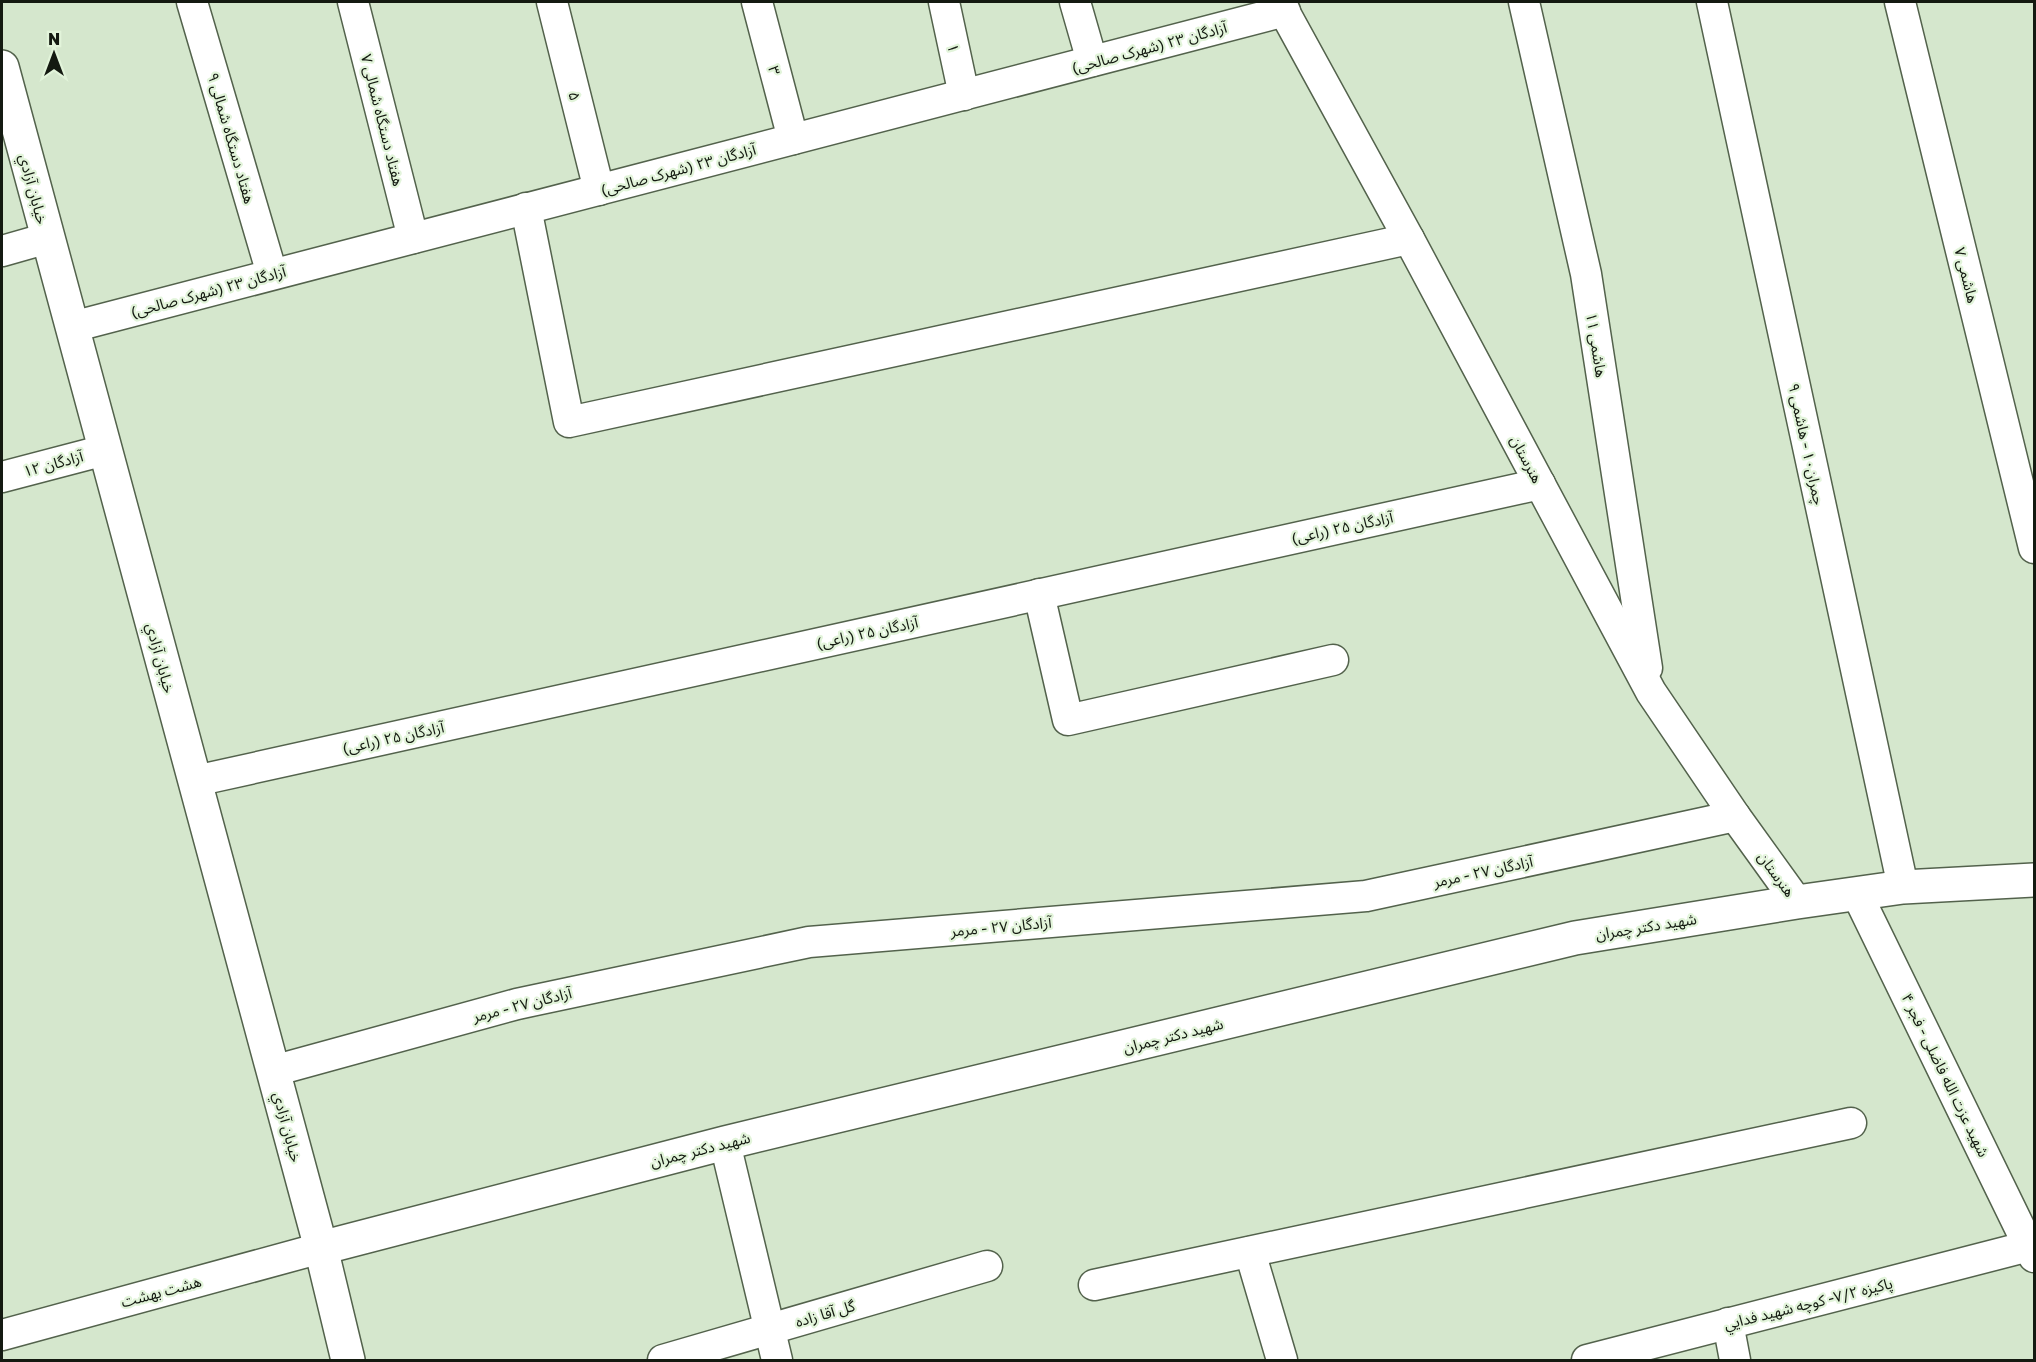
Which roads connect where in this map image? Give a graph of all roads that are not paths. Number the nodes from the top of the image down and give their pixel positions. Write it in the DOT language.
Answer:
graph roads {
  1 [pos="192,2"];
  2 [pos="353,2"];
  3 [pos="552,2"];
  4 [pos="756,2"];
  5 [pos="944,2"];
  6 [pos="1075,2"];
  7 [pos="1524,2"];
  8 [pos="1712,2"];
  9 [pos="1900,2"];
  10 [pos="1282,6"];
  11 [pos="1092,61"];
  12 [pos="2,67"];
  13 [pos="964,95"];
  14 [pos="793,139"];
  15 [pos="598,189"];
  16 [pos="526,208"];
  17 [pos="48,238"];
  18 [pos="413,238"];
  19 [pos="1409,239"];
  20 [pos="2,251"];
  21 [pos="272,274"];
  22 [pos="72,327"];
  23 [pos="105,450"];
  24 [pos="2,477"];
  25 [pos="1540,484"];
  26 [pos="2034,548"];
  27 [pos="1039,594"];
  28 [pos="1333,660"];
  29 [pos="1651,692"];
  30 [pos="195,781"];
  31 [pos="1735,816"];
  32 [pos="2034,880"];
  33 [pos="1903,887"];
  34 [pos="1857,894"];
  35 [pos="1797,902"];
  36 [pos="273,1071"];
  37 [pos="1851,1123"];
  38 [pos="725,1143"];
  39 [pos="321,1248"];
  40 [pos="2032,1251"];
  41 [pos="1250,1252"];
  42 [pos="987,1266"];
  43 [pos="1094,1285"];
  44 [pos="1728,1323"];
  45 [pos="769,1329"];
  46 [pos="2,1335"];
  47 [pos="348,1360"];
  48 [pos="663,1360"];
  49 [pos="777,1360"];
  50 [pos="1281,1360"];
  51 [pos="1587,1360"];
  52 [pos="1735,1360"];
  1 -- 21 [label="street, هفتاد دستگاه شمالی ۹"];
  2 -- 18 [label="street, هفتاد دستگاه شمالی ۷"];
  3 -- 15 [label="street, ۵"];
  4 -- 14 [label="street, ۳"];
  5 -- 13 [label="street, ۱"];
  6 -- 11 [label="street"];
  7 -- 29 [label="street, هاشمی ۱۱"];
  8 -- 33 [label="street, چمران۱۰ - هاشمی ۹"];
  9 -- 26 [label="street, هاشمی ۷"];
  10 -- 11 [label="street, آزادگان ۲۳ (شهرک صالحی)"];
  10 -- 19 [label="street, هنرستان"];
  11 -- 13 [label="street, آزادگان ۲۳ (شهرک صالحی)"];
  12 -- 17 [label="street, خيابان آزادي"];
  13 -- 14 [label="street, آزادگان ۲۳ (شهرک صالحی)"];
  14 -- 15 [label="street, آزادگان ۲۳ (شهرک صالحی)"];
  15 -- 16 [label="street, آزادگان ۲۳ (شهرک صالحی)"];
  16 -- 18 [label="street, آزادگان ۲۳ (شهرک صالحی)"];
  16 -- 19 [label="street"];
  17 -- 20 [label="street"];
  17 -- 22 [label="street, خيابان آزادي"];
  18 -- 21 [label="street, آزادگان ۲۳ (شهرک صالحی)"];
  19 -- 25 [label="street, هنرستان"];
  21 -- 22 [label="street, آزادگان ۲۳ (شهرک صالحی)"];
  22 -- 23 [label="street, خيابان آزادي"];
  23 -- 24 [label="street, آزادگان ۱۲"];
  23 -- 30 [label="street, خيابان آزادي"];
  25 -- 27 [label="street, آزادگان ۲۵ (راعی)"];
  25 -- 29 [label="street, هنرستان"];
  27 -- 28 [label="street"];
  27 -- 30 [label="street, آزادگان ۲۵ (راعی)"];
  29 -- 31 [label="street, هنرستان"];
  30 -- 36 [label="street, خيابان آزادي"];
  31 -- 35 [label="street, هنرستان"];
  31 -- 36 [label="street, آزادگان ۲۷ - مرمر"];
  32 -- 33 [label="street, شهید دکتر چمران"];
  33 -- 34 [label="street, شهید دکتر چمران"];
  34 -- 35 [label="street, شهید دکتر چمران"];
  34 -- 40 [label="street, شهید عزت الله فاضلی - فجر ۴"];
  35 -- 38 [label="street, شهید دکتر چمران"];
  36 -- 39 [label="street, خيابان آزادي"];
  37 -- 41 [label="street"];
  38 -- 39 [label="street, شهید دکتر چمران"];
  38 -- 45 [label="street"];
  39 -- 46 [label="street, هشت بهشت"];
  39 -- 47 [label="street, خيابان آزادي"];
  40 -- 44 [label="street, پاکیزه ۷/۲- كوچه شهيد فدايي"];
  41 -- 43 [label="street"];
  41 -- 50 [label="street"];
  42 -- 45 [label="street, گل آقا زاده"];
  44 -- 51 [label="street, پاکیزه ۷/۲- كوچه شهيد فدايي"];
  44 -- 52 [label="street"];
  45 -- 48 [label="street, گل آقا زاده"];
  45 -- 49 [label="street"];
}
